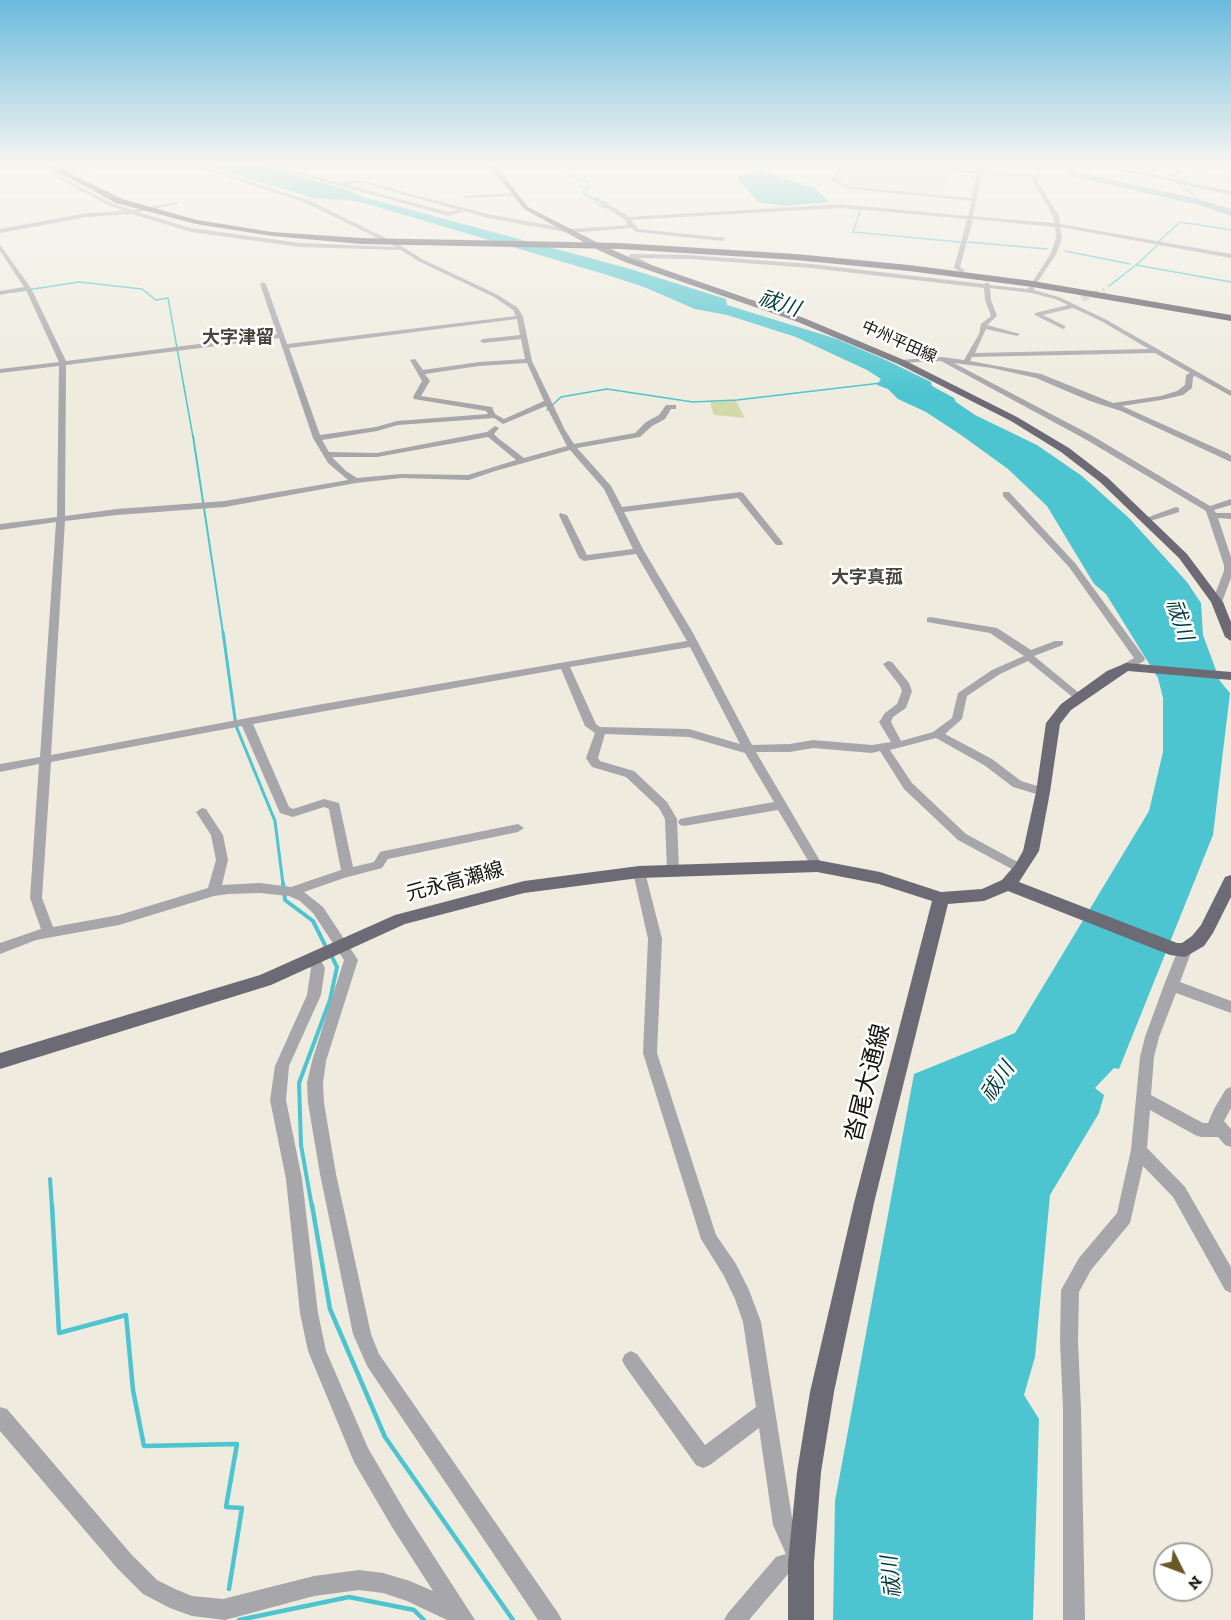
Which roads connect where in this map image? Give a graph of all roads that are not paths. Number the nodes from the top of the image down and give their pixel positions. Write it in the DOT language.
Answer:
graph roads {
  1 [pos="325,241"];
  2 [pos="386,241"];
  3 [pos="587,241"];
  4 [pos="965,241"];
  5 [pos="1057,241"];
  6 [pos="1146,241"];
  7 [pos="395,245"];
  8 [pos="0,247"];
  9 [pos="598,247"];
  10 [pos="1231,256"];
  11 [pos="657,270"];
  12 [pos="962,271"];
  13 [pos="263,284"];
  14 [pos="987,285"];
  15 [pos="1032,287"];
  16 [pos="28,288"];
  17 [pos="0,293"];
  18 [pos="1082,298"];
  19 [pos="1065,302"];
  20 [pos="1074,306"];
  21 [pos="520,317"];
  22 [pos="1231,320"];
  23 [pos="983,326"];
  24 [pos="1063,327"];
  25 [pos="1017,334"];
  26 [pos="281,336"];
  27 [pos="524,337"];
  28 [pos="483,341"];
  29 [pos="285,346"];
  30 [pos="1160,351"];
  31 [pos="942,359"];
  32 [pos="968,359"];
  33 [pos="413,360"];
  34 [pos="529,361"];
  35 [pos="901,362"];
  36 [pos="63,363"];
  37 [pos="958,367"];
  38 [pos="0,371"];
  39 [pos="421,372"];
  40 [pos="1197,374"];
  41 [pos="1231,394"];
  42 [pos="548,402"];
  43 [pos="1113,405"];
  44 [pos="673,407"];
  45 [pos="493,416"];
  46 [pos="503,422"];
  47 [pos="490,434"];
  48 [pos="317,438"];
  49 [pos="572,448"];
  50 [pos="326,454"];
  51 [pos="523,460"];
  52 [pos="1231,460"];
  53 [pos="356,481"];
  54 [pos="1006,494"];
  55 [pos="1231,502"];
  56 [pos="618,510"];
  57 [pos="1176,510"];
  58 [pos="1211,512"];
  59 [pos="563,515"];
  60 [pos="1231,516"];
  61 [pos="62,519"];
  62 [pos="1148,519"];
  63 [pos="0,527"];
  64 [pos="779,543"];
  65 [pos="639,551"];
  66 [pos="1230,571"];
  67 [pos="1217,602"];
  68 [pos="930,620"];
  69 [pos="1227,620"];
  70 [pos="1231,637"];
  71 [pos="693,643"];
  72 [pos="1059,644"];
  73 [pos="1029,657"];
  74 [pos="888,664"];
  75 [pos="564,665"];
  76 [pos="1126,667"];
  77 [pos="1231,676"];
  78 [pos="1079,697"];
  79 [pos="246,721"];
  80 [pos="601,730"];
  81 [pos="937,734"];
  82 [pos="898,746"];
  83 [pos="748,748"];
  84 [pos="883,748"];
  85 [pos="45,759"];
  86 [pos="0,768"];
  87 [pos="1043,792"];
  88 [pos="781,805"];
  89 [pos="202,812"];
  90 [pos="684,822"];
  91 [pos="518,828"];
  92 [pos="817,866"];
  93 [pos="1021,869"];
  94 [pos="673,871"];
  95 [pos="639,872"];
  96 [pos="348,874"];
  97 [pos="1231,881"];
  98 [pos="1008,884"];
  99 [pos="214,891"];
  100 [pos="291,892"];
  101 [pos="941,898"];
  102 [pos="48,931"];
  103 [pos="340,946"];
  104 [pos="0,949"];
  105 [pos="1180,950"];
  106 [pos="316,958"];
  107 [pos="1171,985"];
  108 [pos="1231,1007"];
  109 [pos="0,1060"];
  110 [pos="1231,1094"];
  111 [pos="1143,1098"];
  112 [pos="1226,1135"];
  113 [pos="1139,1150"];
  114 [pos="1231,1284"];
  115 [pos="631,1360"];
  116 [pos="765,1412"];
  117 [pos="0,1416"];
  118 [pos="801,1563"];
  119 [pos="224,1615"];
  120 [pos="462,1618"];
  121 [pos="551,1620"];
  122 [pos="735,1620"];
  123 [pos="801,1620"];
  124 [pos="1074,1620"];
  1 -- 7 [label="highway"];
  2 -- 7 [label="street"];
  3 -- 9 [label="main road, 中州平田線"];
  4 -- 12 [label="street"];
  5 -- 15 [label="street"];
  6 -- 10 [label="street"];
  7 -- 9 [label="highway"];
  7 -- 21 [label="street"];
  8 -- 16 [label="street"];
  9 -- 11 [label="main road, 中州平田線"];
  9 -- 15 [label="highway"];
  11 -- 14 [label="street"];
  11 -- 35 [label="main road, 中州平田線"];
  13 -- 26 [label="street"];
  14 -- 15 [label="street"];
  14 -- 23 [label="street"];
  15 -- 19 [label="street"];
  15 -- 22 [label="highway"];
  16 -- 17 [label="street"];
  16 -- 36 [label="street"];
  18 -- 19 [label="street"];
  19 -- 20 [label="street"];
  20 -- 24 [label="street"];
  20 -- 30 [label="street"];
  21 -- 27 [label="street"];
  21 -- 29 [label="street"];
  23 -- 25 [label="street"];
  23 -- 32 [label="street"];
  26 -- 29 [label="street"];
  26 -- 36 [label="street"];
  27 -- 28 [label="street"];
  27 -- 34 [label="street"];
  29 -- 48 [label="street"];
  30 -- 32 [label="street"];
  30 -- 40 [label="street"];
  31 -- 32 [label="street"];
  31 -- 35 [label="street"];
  31 -- 37 [label="street"];
  32 -- 37 [label="street"];
  32 -- 43 [label="street"];
  33 -- 39 [label="street"];
  34 -- 39 [label="street"];
  34 -- 42 [label="street"];
  35 -- 62 [label="main road, 中州平田線"];
  36 -- 38 [label="street"];
  36 -- 61 [label="street"];
  37 -- 58 [label="street"];
  39 -- 45 [label="street"];
  40 -- 41 [label="street"];
  40 -- 43 [label="street"];
  42 -- 46 [label="street"];
  42 -- 49 [label="street"];
  43 -- 52 [label="street"];
  44 -- 49 [label="street"];
  45 -- 46 [label="street"];
  45 -- 48 [label="street"];
  46 -- 47 [label="street"];
  47 -- 50 [label="street"];
  47 -- 51 [label="street"];
  48 -- 50 [label="street"];
  49 -- 51 [label="street"];
  49 -- 56 [label="street"];
  50 -- 53 [label="street"];
  51 -- 53 [label="street"];
  53 -- 61 [label="street"];
  54 -- 76 [label="street"];
  55 -- 58 [label="street"];
  56 -- 64 [label="street"];
  56 -- 65 [label="street"];
  57 -- 62 [label="street"];
  58 -- 60 [label="street"];
  58 -- 66 [label="street"];
  59 -- 65 [label="street"];
  61 -- 63 [label="street"];
  61 -- 85 [label="street"];
  62 -- 67 [label="main road, 中州平田線"];
  65 -- 71 [label="street"];
  66 -- 67 [label="street"];
  67 -- 69 [label="main road, 中州平田線"];
  68 -- 73 [label="street"];
  69 -- 70 [label="main road, 中州平田線"];
  71 -- 75 [label="street"];
  71 -- 83 [label="street"];
  72 -- 73 [label="street"];
  73 -- 78 [label="street"];
  73 -- 81 [label="street"];
  74 -- 82 [label="street"];
  75 -- 79 [label="street"];
  75 -- 80 [label="street"];
  76 -- 77 [label="main road"];
  76 -- 78 [label="main road"];
  78 -- 87 [label="main road"];
  79 -- 85 [label="street"];
  79 -- 96 [label="street"];
  80 -- 83 [label="street"];
  80 -- 94 [label="street"];
  81 -- 82 [label="street"];
  81 -- 87 [label="street"];
  82 -- 84 [label="street"];
  83 -- 84 [label="street"];
  83 -- 88 [label="street"];
  84 -- 93 [label="street"];
  85 -- 86 [label="street"];
  85 -- 102 [label="street"];
  87 -- 93 [label="main road"];
  88 -- 90 [label="street"];
  88 -- 92 [label="street"];
  89 -- 99 [label="street"];
  91 -- 96 [label="street"];
  92 -- 94 [label="main road, 元永高瀬線"];
  92 -- 101 [label="main road, 元永高瀬線"];
  93 -- 98 [label="main road"];
  94 -- 95 [label="main road, 元永高瀬線"];
  95 -- 103 [label="main road, 元永高瀬線"];
  95 -- 116 [label="street"];
  96 -- 100 [label="street"];
  97 -- 105 [label="main road"];
  98 -- 101 [label="main road"];
  98 -- 105 [label="main road"];
  99 -- 100 [label="street"];
  99 -- 102 [label="street"];
  100 -- 103 [label="street"];
  101 -- 118 [label="main road, 沓尾大通線"];
  102 -- 104 [label="street"];
  103 -- 106 [label="main road, 元永高瀬線"];
  103 -- 121 [label="street"];
  105 -- 107 [label="street"];
  106 -- 109 [label="main road, 元永高瀬線"];
  106 -- 120 [label="street"];
  107 -- 108 [label="street"];
  107 -- 111 [label="street"];
  110 -- 112 [label="street"];
  111 -- 112 [label="street"];
  111 -- 113 [label="street"];
  113 -- 114 [label="street"];
  113 -- 124 [label="street"];
  115 -- 116 [label="street"];
  116 -- 118 [label="street"];
  117 -- 119 [label="street"];
  118 -- 122 [label="street"];
  118 -- 123 [label="main road, 沓尾大通線"];
  119 -- 120 [label="street"];
}
